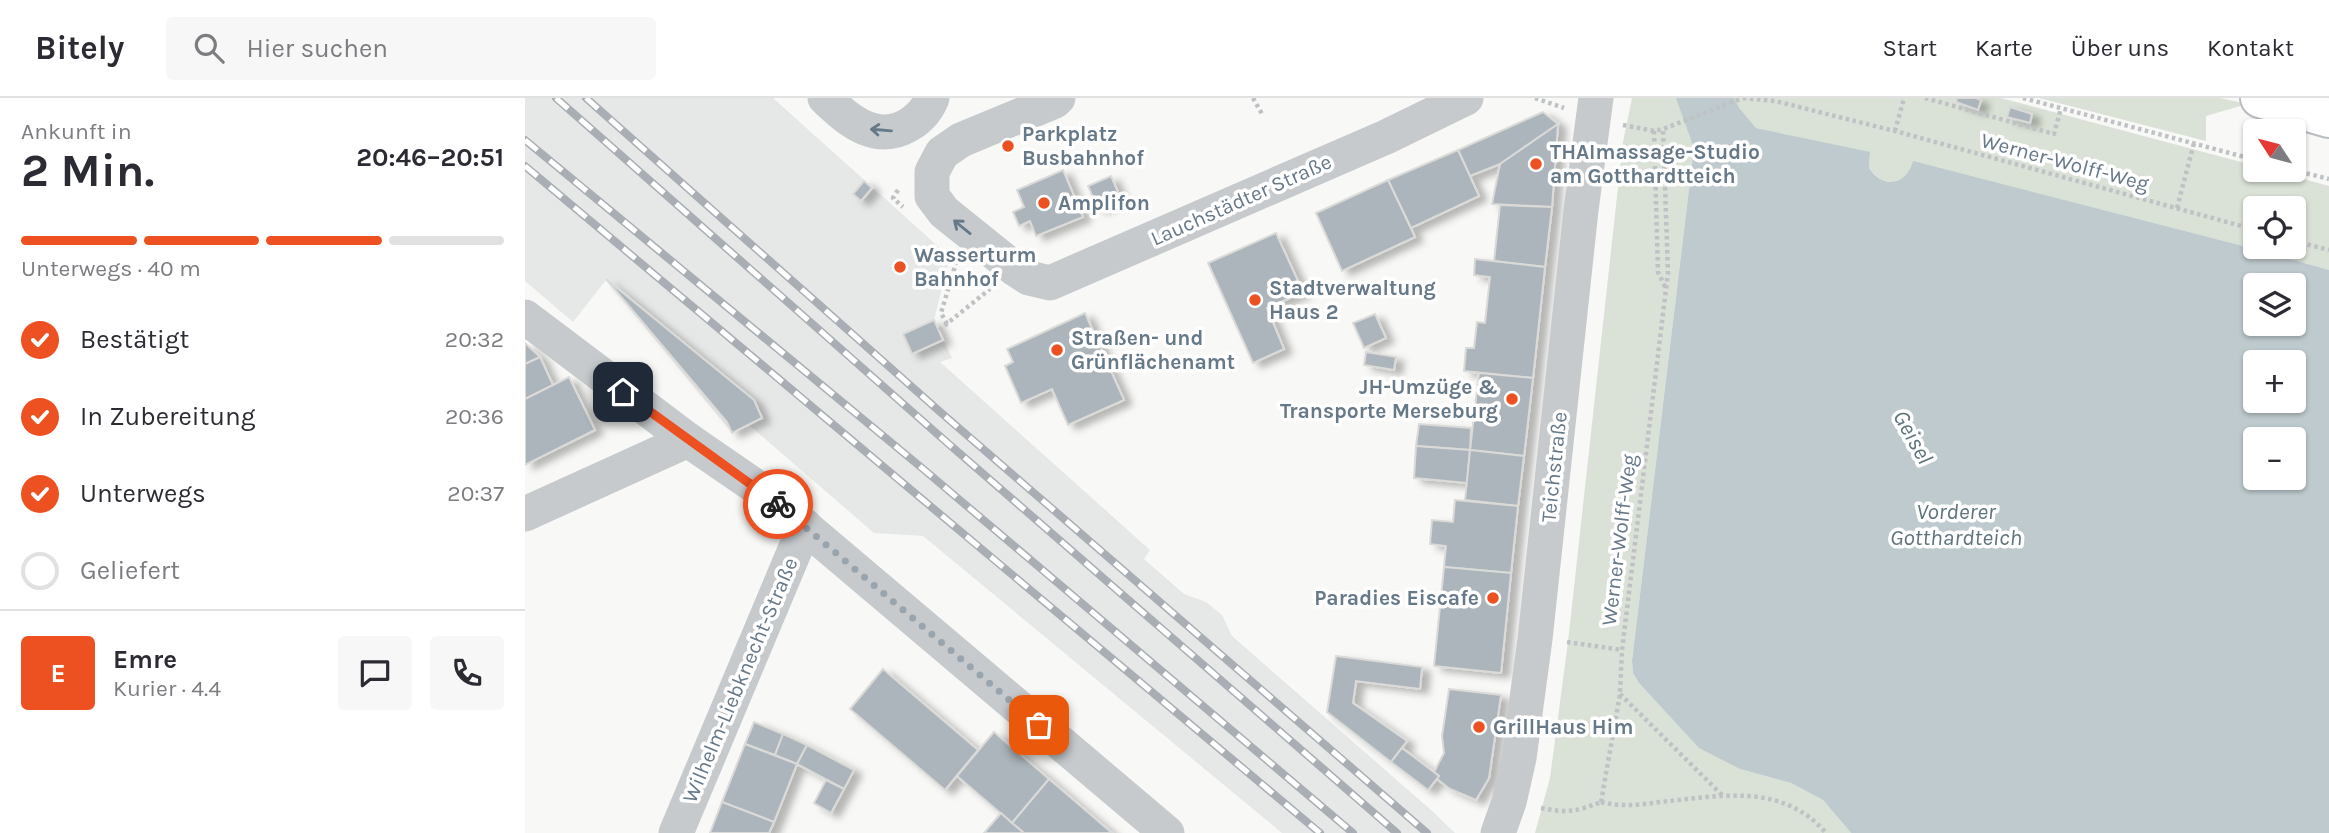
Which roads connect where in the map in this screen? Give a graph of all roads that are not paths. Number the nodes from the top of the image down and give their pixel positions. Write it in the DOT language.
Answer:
graph roads {
  1 [pos="825,98"];
  2 [pos="933,98"];
  3 [pos="1058,98"];
  4 [pos="1466,98"];
  5 [pos="1596,98"];
  6 [pos="2260,98"];
  7 [pos="2329,118"];
  8 [pos="525,317"];
  9 [pos="688,440"];
  10 [pos="525,514"];
  11 [pos="805,526"];
  12 [pos="1504,824"];
  13 [pos="676,833"];
  14 [pos="1167,833"];
  2 -- 1 [label="street, one-way"];
  4 -- 3 [label="street, Lauchstädter Straße, one-way"];
  5 -- 12 [label="street, Teichstraße"];
  6 -- 7 [label="main road"];
  8 -- 9 [label="street"];
  9 -- 10 [label="street"];
  9 -- 11 [label="street"];
  11 -- 13 [label="street, Wilhelm-Liebknecht-Straße"];
  11 -- 14 [label="street"];
}
